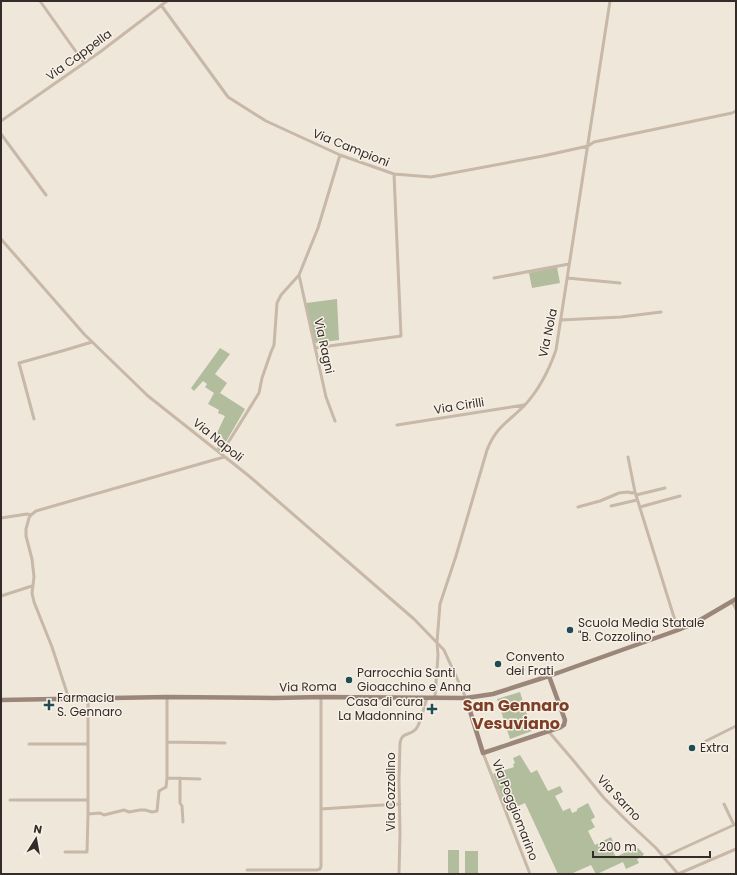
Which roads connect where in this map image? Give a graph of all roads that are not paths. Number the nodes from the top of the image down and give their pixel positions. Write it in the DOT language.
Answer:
graph roads {
  1 [pos="40,1"];
  2 [pos="166,1"];
  3 [pos="610,1"];
  4 [pos="161,5"];
  5 [pos="84,63"];
  6 [pos="736,111"];
  7 [pos="1,122"];
  8 [pos="1,134"];
  9 [pos="588,146"];
  10 [pos="340,155"];
  11 [pos="394,174"];
  12 [pos="46,196"];
  13 [pos="1,239"];
  14 [pos="569,264"];
  15 [pos="299,275"];
  16 [pos="494,278"];
  17 [pos="567,278"];
  18 [pos="620,283"];
  19 [pos="661,312"];
  20 [pos="561,320"];
  21 [pos="92,342"];
  22 [pos="315,348"];
  23 [pos="524,405"];
  24 [pos="34,419"];
  25 [pos="335,421"];
  26 [pos="397,425"];
  27 [pos="221,454"];
  28 [pos="224,457"];
  29 [pos="628,457"];
  30 [pos="665,488"];
  31 [pos="636,493"];
  32 [pos="680,496"];
  33 [pos="638,500"];
  34 [pos="611,506"];
  35 [pos="578,507"];
  36 [pos="640,507"];
  37 [pos="31,515"];
  38 [pos="1,518"];
  39 [pos="32,586"];
  40 [pos="1,596"];
  41 [pos="734,601"];
  42 [pos="736,609"];
  43 [pos="678,630"];
  44 [pos="437,642"];
  45 [pos="549,676"];
  46 [pos="167,697"];
  47 [pos="321,697"];
  48 [pos="427,697"];
  49 [pos="435,697"];
  50 [pos="466,698"];
  51 [pos="69,699"];
  52 [pos="88,699"];
  53 [pos="1,700"];
  54 [pos="736,726"];
  55 [pos="549,732"];
  56 [pos="706,741"];
  57 [pos="167,742"];
  58 [pos="225,743"];
  59 [pos="29,744"];
  60 [pos="88,744"];
  61 [pos="483,753"];
  62 [pos="167,778"];
  63 [pos="180,778"];
  64 [pos="200,779"];
  65 [pos="10,800"];
  66 [pos="88,800"];
  67 [pos="400,804"];
  68 [pos="724,804"];
  69 [pos="321,809"];
  70 [pos="88,814"];
  71 [pos="183,822"];
  72 [pos="735,824"];
  73 [pos="736,849"];
  74 [pos="65,852"];
  75 [pos="664,857"];
  76 [pos="247,870"];
  77 [pos="399,874"];
  78 [pos="530,874"];
  79 [pos="678,874"];
  1 -- 5 [label="street"];
  2 -- 4 [label="street, Via Cappella"];
  3 -- 9 [label="street, Via Nola"];
  4 -- 5 [label="street, Via Cappella"];
  4 -- 10 [label="street, Via Campioni"];
  5 -- 7 [label="street, Via Cappella"];
  6 -- 9 [label="street, Via Campioni"];
  8 -- 12 [label="street"];
  9 -- 11 [label="street, Via Campioni"];
  9 -- 14 [label="street, Via Nola"];
  10 -- 11 [label="street, Via Campioni"];
  10 -- 15 [label="street"];
  11 -- 22 [label="street"];
  13 -- 21 [label="street, Via Napoli"];
  14 -- 16 [label="street"];
  14 -- 17 [label="street, Via Nola"];
  15 -- 22 [label="street, Via Ragni"];
  15 -- 27 [label="street"];
  17 -- 18 [label="street"];
  17 -- 20 [label="street, Via Nola"];
  19 -- 20 [label="street"];
  20 -- 23 [label="street, Via Nola"];
  21 -- 24 [label="street"];
  21 -- 27 [label="street, Via Napoli"];
  22 -- 25 [label="street, Via Ragni"];
  23 -- 26 [label="street, Via Cirilli"];
  23 -- 44 [label="street, Via Nola"];
  27 -- 28 [label="street, Via Napoli"];
  28 -- 37 [label="street"];
  28 -- 44 [label="street, Via Napoli"];
  29 -- 31 [label="street"];
  30 -- 31 [label="street"];
  31 -- 33 [label="street"];
  31 -- 35 [label="street"];
  32 -- 36 [label="street"];
  33 -- 34 [label="street"];
  33 -- 36 [label="street"];
  36 -- 43 [label="street"];
  37 -- 38 [label="street"];
  37 -- 39 [label="street"];
  39 -- 40 [label="street"];
  39 -- 51 [label="street"];
  41 -- 42 [label="street"];
  41 -- 43 [label="main road, Via Roma"];
  43 -- 45 [label="main road, Via Roma"];
  44 -- 49 [label="street, Via Nola"];
  44 -- 50 [label="street, Via Napoli"];
  45 -- 50 [label="main road, Via Roma"];
  45 -- 55 [label="main road"];
  46 -- 47 [label="main road, Via Roma"];
  46 -- 52 [label="main road, Via Roma"];
  46 -- 57 [label="street"];
  47 -- 48 [label="main road, Via Roma"];
  47 -- 69 [label="street"];
  48 -- 49 [label="main road, Via Roma"];
  48 -- 67 [label="street, Via Cozzolino"];
  49 -- 50 [label="main road, Via Roma"];
  50 -- 61 [label="main road"];
  51 -- 52 [label="main road, Via Roma"];
  51 -- 53 [label="main road, Via Roma"];
  52 -- 60 [label="street"];
  54 -- 56 [label="street"];
  55 -- 61 [label="main road"];
  55 -- 75 [label="street, Via Sarno"];
  57 -- 58 [label="street"];
  57 -- 62 [label="street"];
  59 -- 60 [label="street"];
  60 -- 66 [label="street"];
  61 -- 78 [label="street, Via Poggiomarino"];
  62 -- 63 [label="street"];
  62 -- 70 [label="street"];
  63 -- 64 [label="street"];
  63 -- 71 [label="street"];
  65 -- 66 [label="street"];
  66 -- 70 [label="street"];
  67 -- 69 [label="street"];
  67 -- 77 [label="street, Via Cozzolino"];
  68 -- 72 [label="street"];
  69 -- 76 [label="street"];
  70 -- 74 [label="street"];
  72 -- 75 [label="street"];
  73 -- 79 [label="street"];
  75 -- 79 [label="street, Via Sarno"];
}
